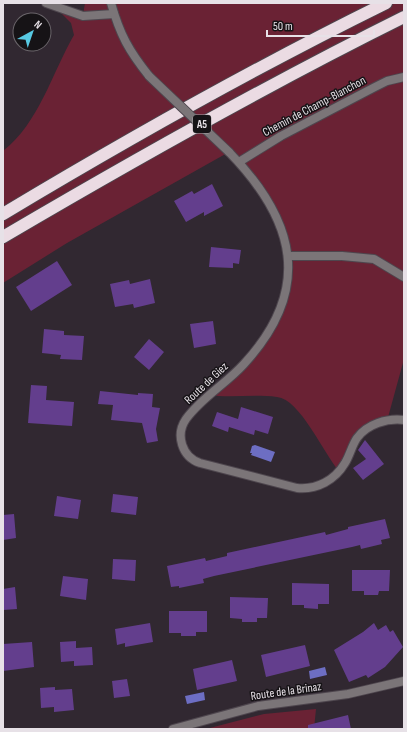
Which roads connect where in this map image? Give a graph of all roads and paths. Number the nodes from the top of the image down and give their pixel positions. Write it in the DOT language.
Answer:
graph roads {
  1 [pos="46,3"];
  2 [pos="111,3"];
  3 [pos="386,3"];
  4 [pos="114,14"];
  5 [pos="404,17"];
  6 [pos="404,77"];
  7 [pos="239,162"];
  8 [pos="3,214"];
  9 [pos="3,238"];
  10 [pos="288,256"];
  11 [pos="404,277"];
  12 [pos="404,420"];
  13 [pos="404,681"];
  14 [pos="173,729"];
  1 -- 4 [label="street"];
  2 -- 4 [label="street, Route de Giez"];
  3 -- 8 [label="highway, A5"];
  4 -- 7 [label="street, Route de Giez, bridge"];
  5 -- 9 [label="highway, A5"];
  6 -- 7 [label="street, Chemin de Champ-Blanchon"];
  7 -- 10 [label="street, Route de Giez"];
  10 -- 11 [label="street"];
  10 -- 12 [label="street, Route de Giez"];
  13 -- 14 [label="street, Route de la Brinaz"];
}
